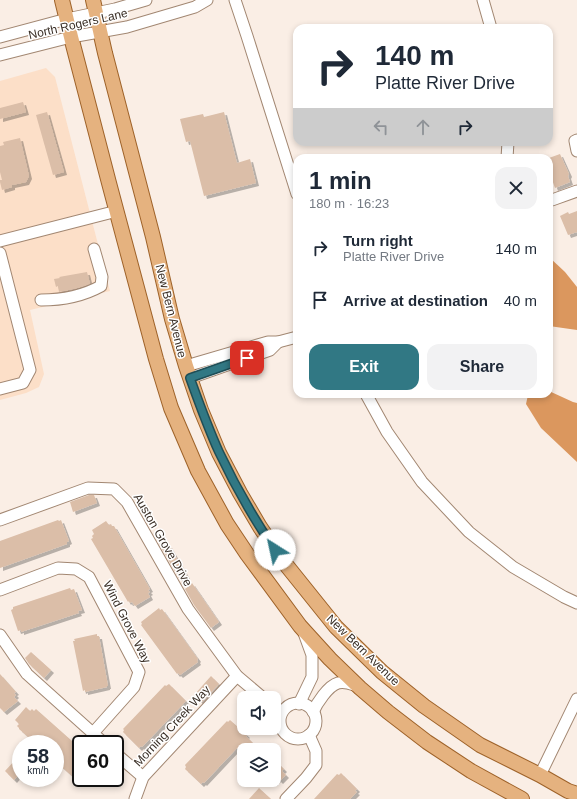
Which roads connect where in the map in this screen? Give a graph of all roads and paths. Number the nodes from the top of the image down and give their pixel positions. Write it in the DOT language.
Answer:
graph roads {
  1 [pos="62,0"];
  2 [pos="146,0"];
  3 [pos="207,0"];
  4 [pos="235,0"];
  5 [pos="483,0"];
  6 [pos="95,6"];
  7 [pos="67,19"];
  8 [pos="490,24"];
  9 [pos="101,31"];
  10 [pos="0,37"];
  11 [pos="71,37"];
  12 [pos="0,55"];
  13 [pos="577,140"];
  14 [pos="577,151"];
  15 [pos="293,181"];
  16 [pos="577,191"];
  17 [pos="553,200"];
  18 [pos="117,212"];
  19 [pos="0,241"];
  20 [pos="94,250"];
  21 [pos="0,253"];
  22 [pos="41,300"];
  23 [pos="293,337"];
  24 [pos="188,372"];
  25 [pos="0,389"];
  26 [pos="368,398"];
  27 [pos="0,520"];
  28 [pos="0,590"];
  29 [pos="577,603"];
  30 [pos="300,626"];
  31 [pos="0,636"];
  32 [pos="237,676"];
  33 [pos="360,688"];
  34 [pos="255,691"];
  35 [pos="577,699"];
  36 [pos="299,704"];
  37 [pos="281,710"];
  38 [pos="313,712"];
  39 [pos="281,728"];
  40 [pos="93,733"];
  41 [pos="309,735"];
  42 [pos="124,761"];
  43 [pos="540,775"];
  44 [pos="143,777"];
  45 [pos="577,794"];
  46 [pos="135,799"];
  47 [pos="286,799"];
  48 [pos="522,799"];
  1 -- 7 [label="main road"];
  2 -- 6 [label="street, North Rogers Lane"];
  3 -- 9 [label="street, North Rogers Lane"];
  4 -- 15 [label="street"];
  5 -- 8 [label="street"];
  6 -- 7 [label="street, North Rogers Lane"];
  6 -- 9 [label="main road, New Bern Avenue"];
  7 -- 10 [label="street, North Rogers Lane"];
  7 -- 11 [label="main road"];
  9 -- 11 [label="street, North Rogers Lane"];
  9 -- 24 [label="main road, New Bern Avenue"];
  11 -- 12 [label="street, North Rogers Lane"];
  11 -- 18 [label="main road"];
  13 -- 14 [label="street"];
  16 -- 17 [label="street"];
  18 -- 19 [label="street"];
  18 -- 30 [label="main road"];
  20 -- 22 [label="street"];
  21 -- 25 [label="street"];
  23 -- 24 [label="street"];
  24 -- 43 [label="main road, New Bern Avenue"];
  26 -- 29 [label="street"];
  27 -- 32 [label="street, Auston Grove Drive"];
  28 -- 40 [label="street, Wind Grove Way"];
  30 -- 33 [label="main road"];
  30 -- 36 [label="street"];
  31 -- 40 [label="street"];
  32 -- 34 [label="street, Auston Grove Drive"];
  32 -- 44 [label="street, Morning Creek Way"];
  33 -- 38 [label="street"];
  33 -- 48 [label="main road"];
  35 -- 43 [label="street"];
  36 -- 37 [label="street"];
  36 -- 38 [label="street"];
  38 -- 41 [label="street"];
  39 -- 41 [label="street"];
  41 -- 47 [label="street"];
  42 -- 44 [label="street"];
  43 -- 45 [label="main road, New Bern Avenue"];
  44 -- 46 [label="street, Morning Creek Way"];
}
